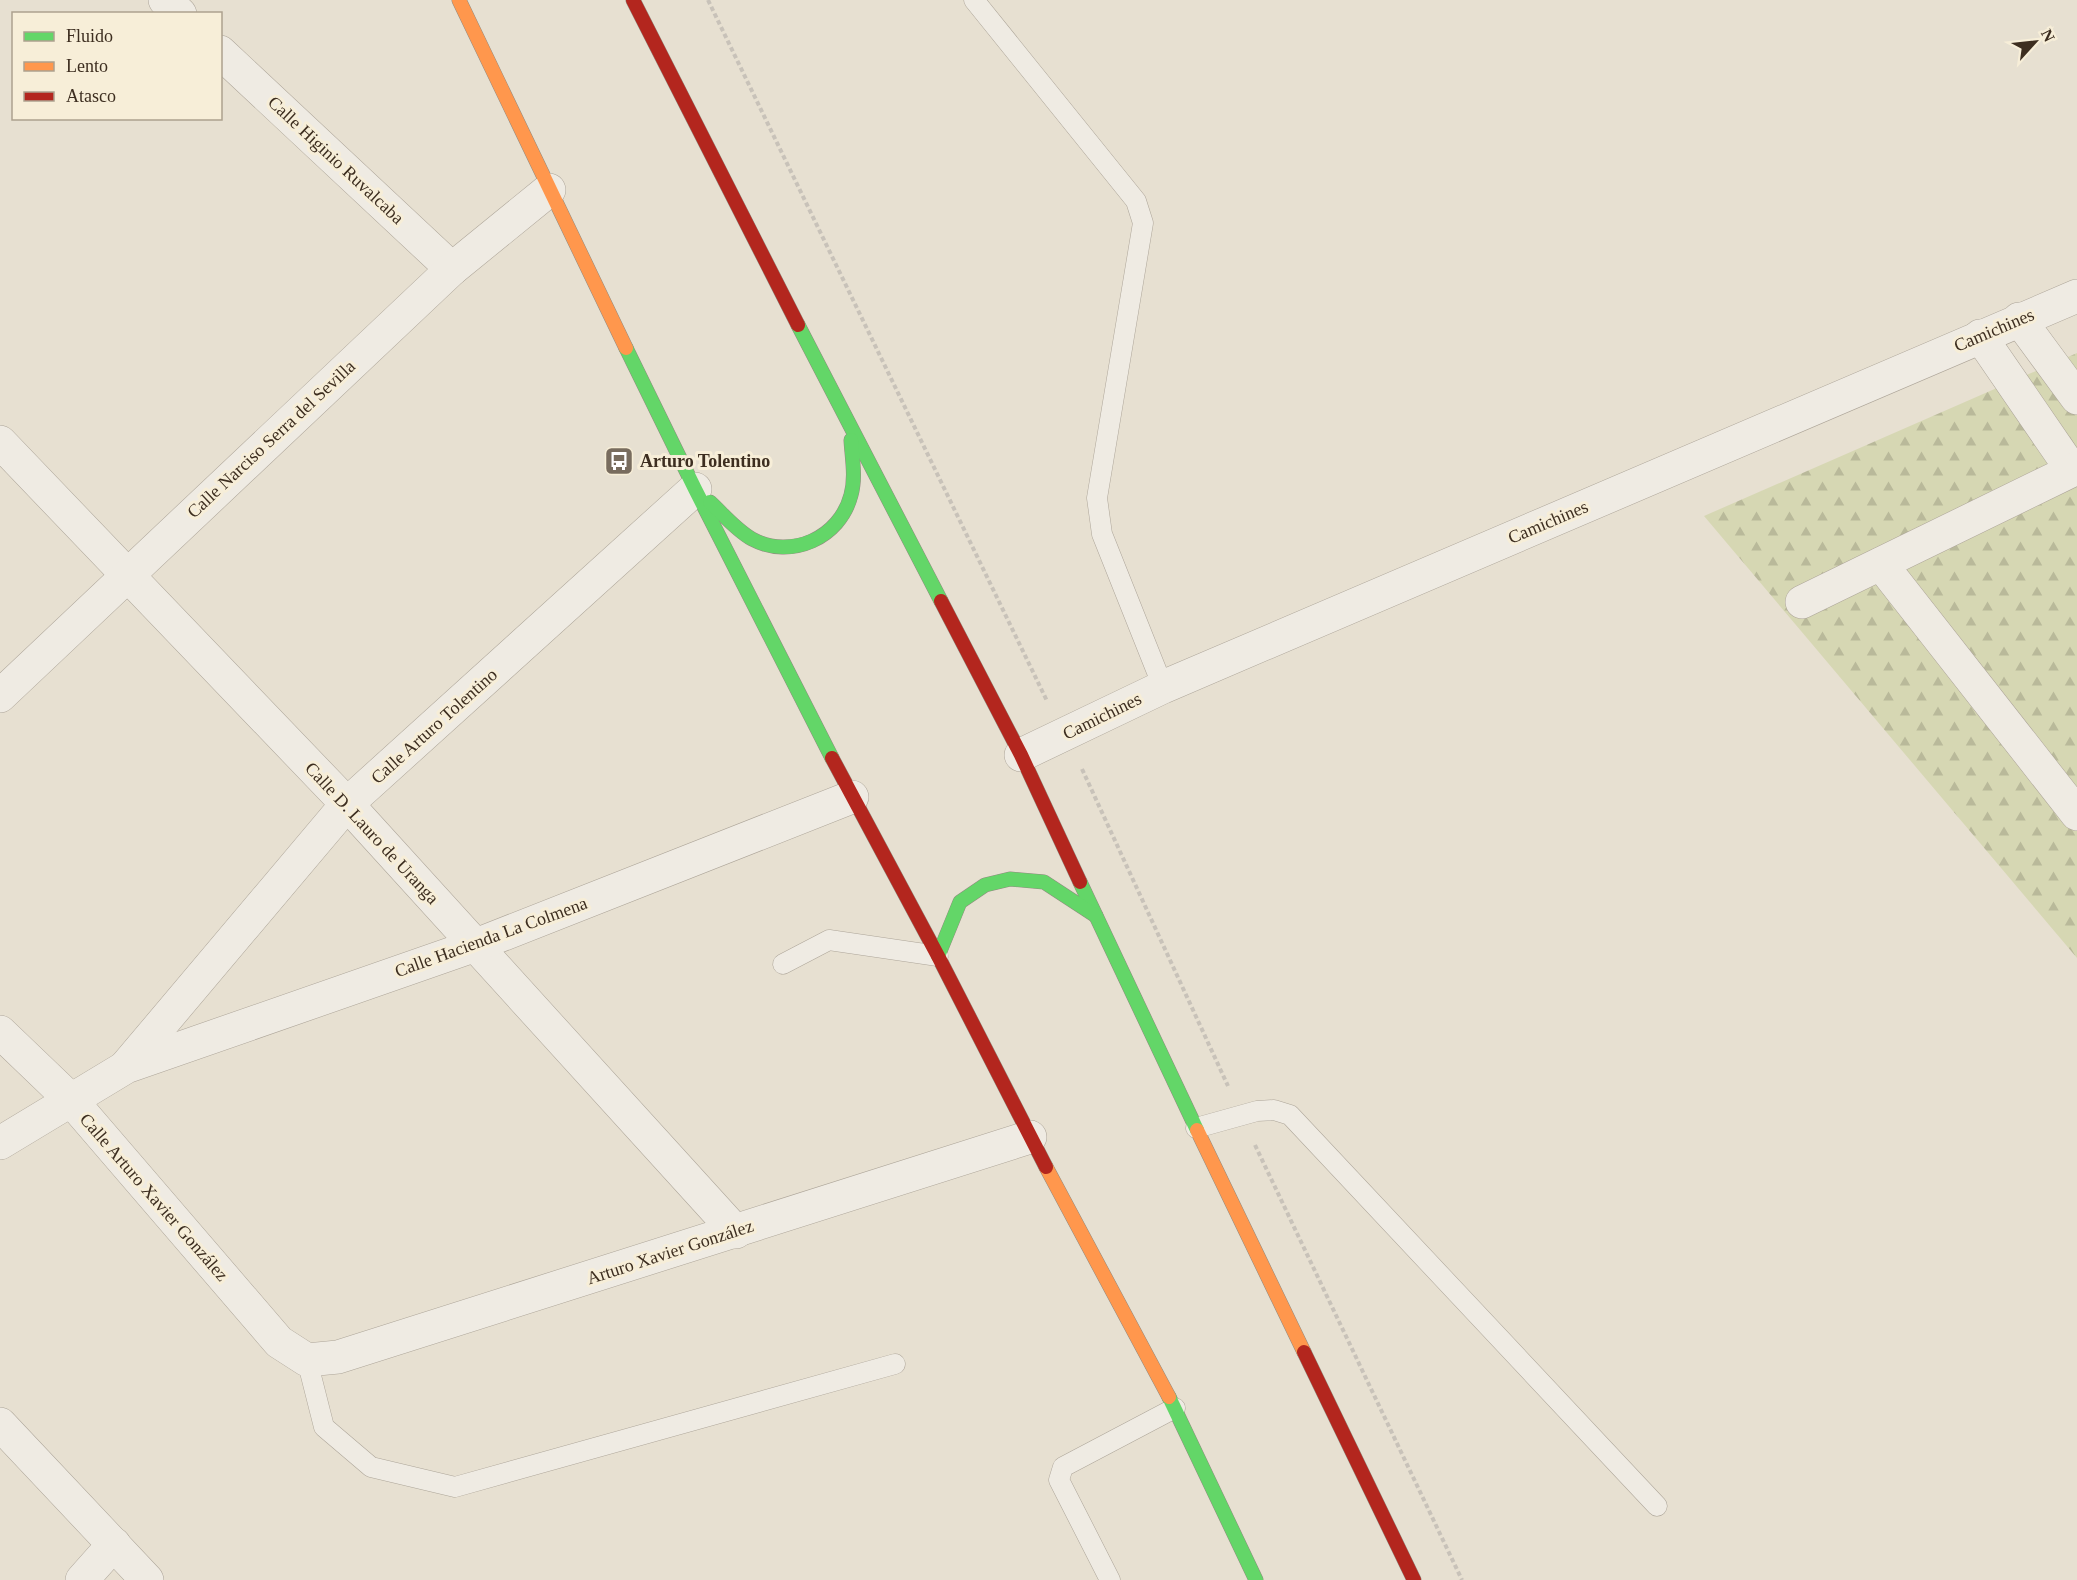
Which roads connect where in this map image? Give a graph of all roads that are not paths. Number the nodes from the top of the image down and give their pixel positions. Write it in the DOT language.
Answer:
graph roads {
  1 [pos="165,0"];
  2 [pos="459,0"];
  3 [pos="633,0"];
  4 [pos="974,0"];
  5 [pos="178,12"];
  6 [pos="222,54"];
  7 [pos="549,190"];
  8 [pos="453,268"];
  9 [pos="2077,296"];
  10 [pos="2019,319"];
  11 [pos="1980,336"];
  12 [pos="2077,398"];
  13 [pos="851,429"];
  14 [pos="0,442"];
  15 [pos="2074,469"];
  16 [pos="695,489"];
  17 [pos="1881,564"];
  18 [pos="127,575"];
  19 [pos="1802,602"];
  20 [pos="1163,687"];
  21 [pos="0,696"];
  22 [pos="1021,755"];
  23 [pos="852,797"];
  24 [pos="347,804"];
  25 [pos="2077,814"];
  26 [pos="1096,916"];
  27 [pos="476,945"];
  28 [pos="938,956"];
  29 [pos="783,964"];
  30 [pos="0,1032"];
  31 [pos="126,1066"];
  32 [pos="71,1100"];
  33 [pos="1196,1128"];
  34 [pos="1030,1137"];
  35 [pos="0,1143"];
  36 [pos="736,1232"];
  37 [pos="307,1360"];
  38 [pos="895,1364"];
  39 [pos="1175,1408"];
  40 [pos="0,1424"];
  41 [pos="1657,1506"];
  42 [pos="114,1544"];
  43 [pos="82,1580"];
  44 [pos="147,1580"];
  45 [pos="1110,1580"];
  46 [pos="1256,1580"];
  47 [pos="1414,1580"];
  1 -- 5 [label="street"];
  2 -- 7 [label="highway"];
  3 -- 13 [label="highway"];
  4 -- 20 [label="lane"];
  6 -- 8 [label="street, Calle Higinio Ruvalcaba"];
  7 -- 8 [label="street, Calle Narciso Serra del Sevilla"];
  7 -- 16 [label="highway"];
  8 -- 18 [label="street, Calle Narciso Serra del Sevilla"];
  9 -- 10 [label="street, Camichines"];
  10 -- 11 [label="street, Camichines"];
  10 -- 12 [label="street"];
  11 -- 15 [label="street"];
  11 -- 20 [label="street, Camichines"];
  13 -- 16 [label="highway"];
  13 -- 22 [label="highway"];
  14 -- 18 [label="street, Calle D. Lauro de Uranga"];
  15 -- 17 [label="street"];
  16 -- 23 [label="highway"];
  16 -- 24 [label="street, Calle Arturo Tolentino"];
  17 -- 19 [label="street"];
  17 -- 25 [label="street"];
  18 -- 21 [label="street, Calle Narciso Serra del Sevilla"];
  18 -- 24 [label="street, Calle D. Lauro de Uranga"];
  20 -- 22 [label="street, Camichines"];
  22 -- 26 [label="highway"];
  23 -- 27 [label="street, Calle Hacienda La Colmena"];
  23 -- 28 [label="highway"];
  24 -- 27 [label="street, Calle D. Lauro de Uranga"];
  24 -- 31 [label="street, Calle Arturo Tolentino"];
  26 -- 28 [label="highway"];
  26 -- 33 [label="highway"];
  27 -- 31 [label="street, Calle Hacienda La Colmena"];
  27 -- 36 [label="street, Calle D. Lauro de Uranga"];
  28 -- 29 [label="lane"];
  28 -- 34 [label="highway"];
  30 -- 32 [label="street, Calle Arturo Xavier González"];
  31 -- 32 [label="street"];
  32 -- 35 [label="street"];
  32 -- 37 [label="street, Calle Arturo Xavier González"];
  33 -- 41 [label="lane"];
  33 -- 47 [label="highway"];
  34 -- 36 [label="street, Arturo Xavier González"];
  34 -- 39 [label="highway"];
  36 -- 37 [label="street, Arturo Xavier González"];
  37 -- 38 [label="lane"];
  39 -- 45 [label="lane"];
  39 -- 46 [label="highway"];
  40 -- 42 [label="street"];
  42 -- 43 [label="street"];
  42 -- 44 [label="street"];
}
